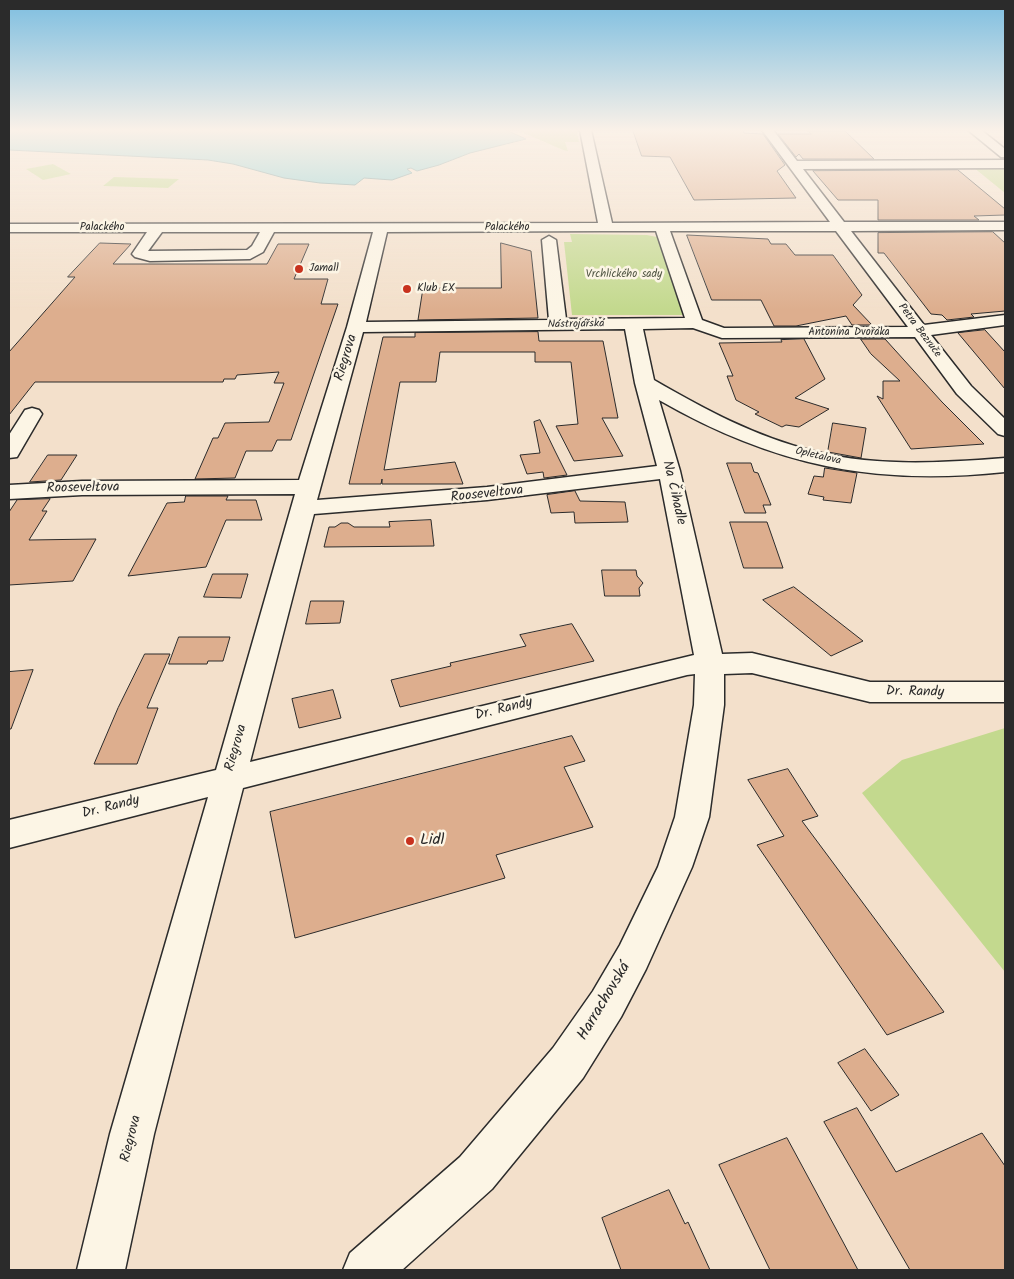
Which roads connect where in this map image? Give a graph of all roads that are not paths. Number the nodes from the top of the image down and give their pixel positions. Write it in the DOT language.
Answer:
graph roads {
  1 [pos="598,190"];
  2 [pos="813,190"];
  3 [pos="840,226"];
  4 [pos="1005,226"];
  5 [pos="9,228"];
  6 [pos="158,228"];
  7 [pos="269,228"];
  8 [pos="381,228"];
  9 [pos="606,228"];
  10 [pos="662,228"];
  11 [pos="549,240"];
  12 [pos="1005,320"];
  13 [pos="694,323"];
  14 [pos="633,324"];
  15 [pos="558,325"];
  16 [pos="356,327"];
  17 [pos="919,330"];
  18 [pos="645,383"];
  19 [pos="32,414"];
  20 [pos="1005,430"];
  21 [pos="9,452"];
  22 [pos="1005,465"];
  23 [pos="668,471"];
  24 [pos="9,492"];
  25 [pos="306,498"];
  26 [pos="710,663"];
  27 [pos="1005,692"];
  28 [pos="229,778"];
  29 [pos="9,834"];
  30 [pos="101,1270"];
  31 [pos="367,1270"];
  1 -- 9 [label="street"];
  2 -- 3 [label="street, Petra Bezruče"];
  3 -- 4 [label="street, Palackého"];
  3 -- 10 [label="street, Palackého"];
  3 -- 17 [label="street, Petra Bezruče"];
  5 -- 6 [label="street, Palackého"];
  6 -- 7 [label="street, Palackého"];
  6 -- 7 [label="street"];
  7 -- 8 [label="street, Palackého"];
  8 -- 9 [label="street, Palackého"];
  8 -- 16 [label="street, Riegrova"];
  9 -- 10 [label="street, Palackého"];
  10 -- 13 [label="street"];
  11 -- 15 [label="street"];
  12 -- 17 [label="street, Antonína Dvořáka"];
  13 -- 14 [label="street, Nástrojářská"];
  13 -- 17 [label="street, Antonína Dvořáka"];
  14 -- 15 [label="street, Nástrojářská"];
  14 -- 18 [label="street, Na Čihadle"];
  15 -- 16 [label="street, Nástrojářská"];
  16 -- 25 [label="street, Riegrova"];
  17 -- 20 [label="street, Petra Bezruče"];
  18 -- 22 [label="street, Opletalova"];
  18 -- 23 [label="street, Na Čihadle"];
  19 -- 21 [label="street"];
  23 -- 25 [label="street, Rooseveltova"];
  23 -- 26 [label="street, Na Čihadle"];
  24 -- 25 [label="street, Rooseveltova"];
  25 -- 28 [label="street, Riegrova"];
  26 -- 27 [label="street, Dr. Randy"];
  26 -- 28 [label="street, Dr. Randy"];
  26 -- 31 [label="street, Harrachovská"];
  28 -- 29 [label="street, Dr. Randy"];
  28 -- 30 [label="street, Riegrova"];
}
